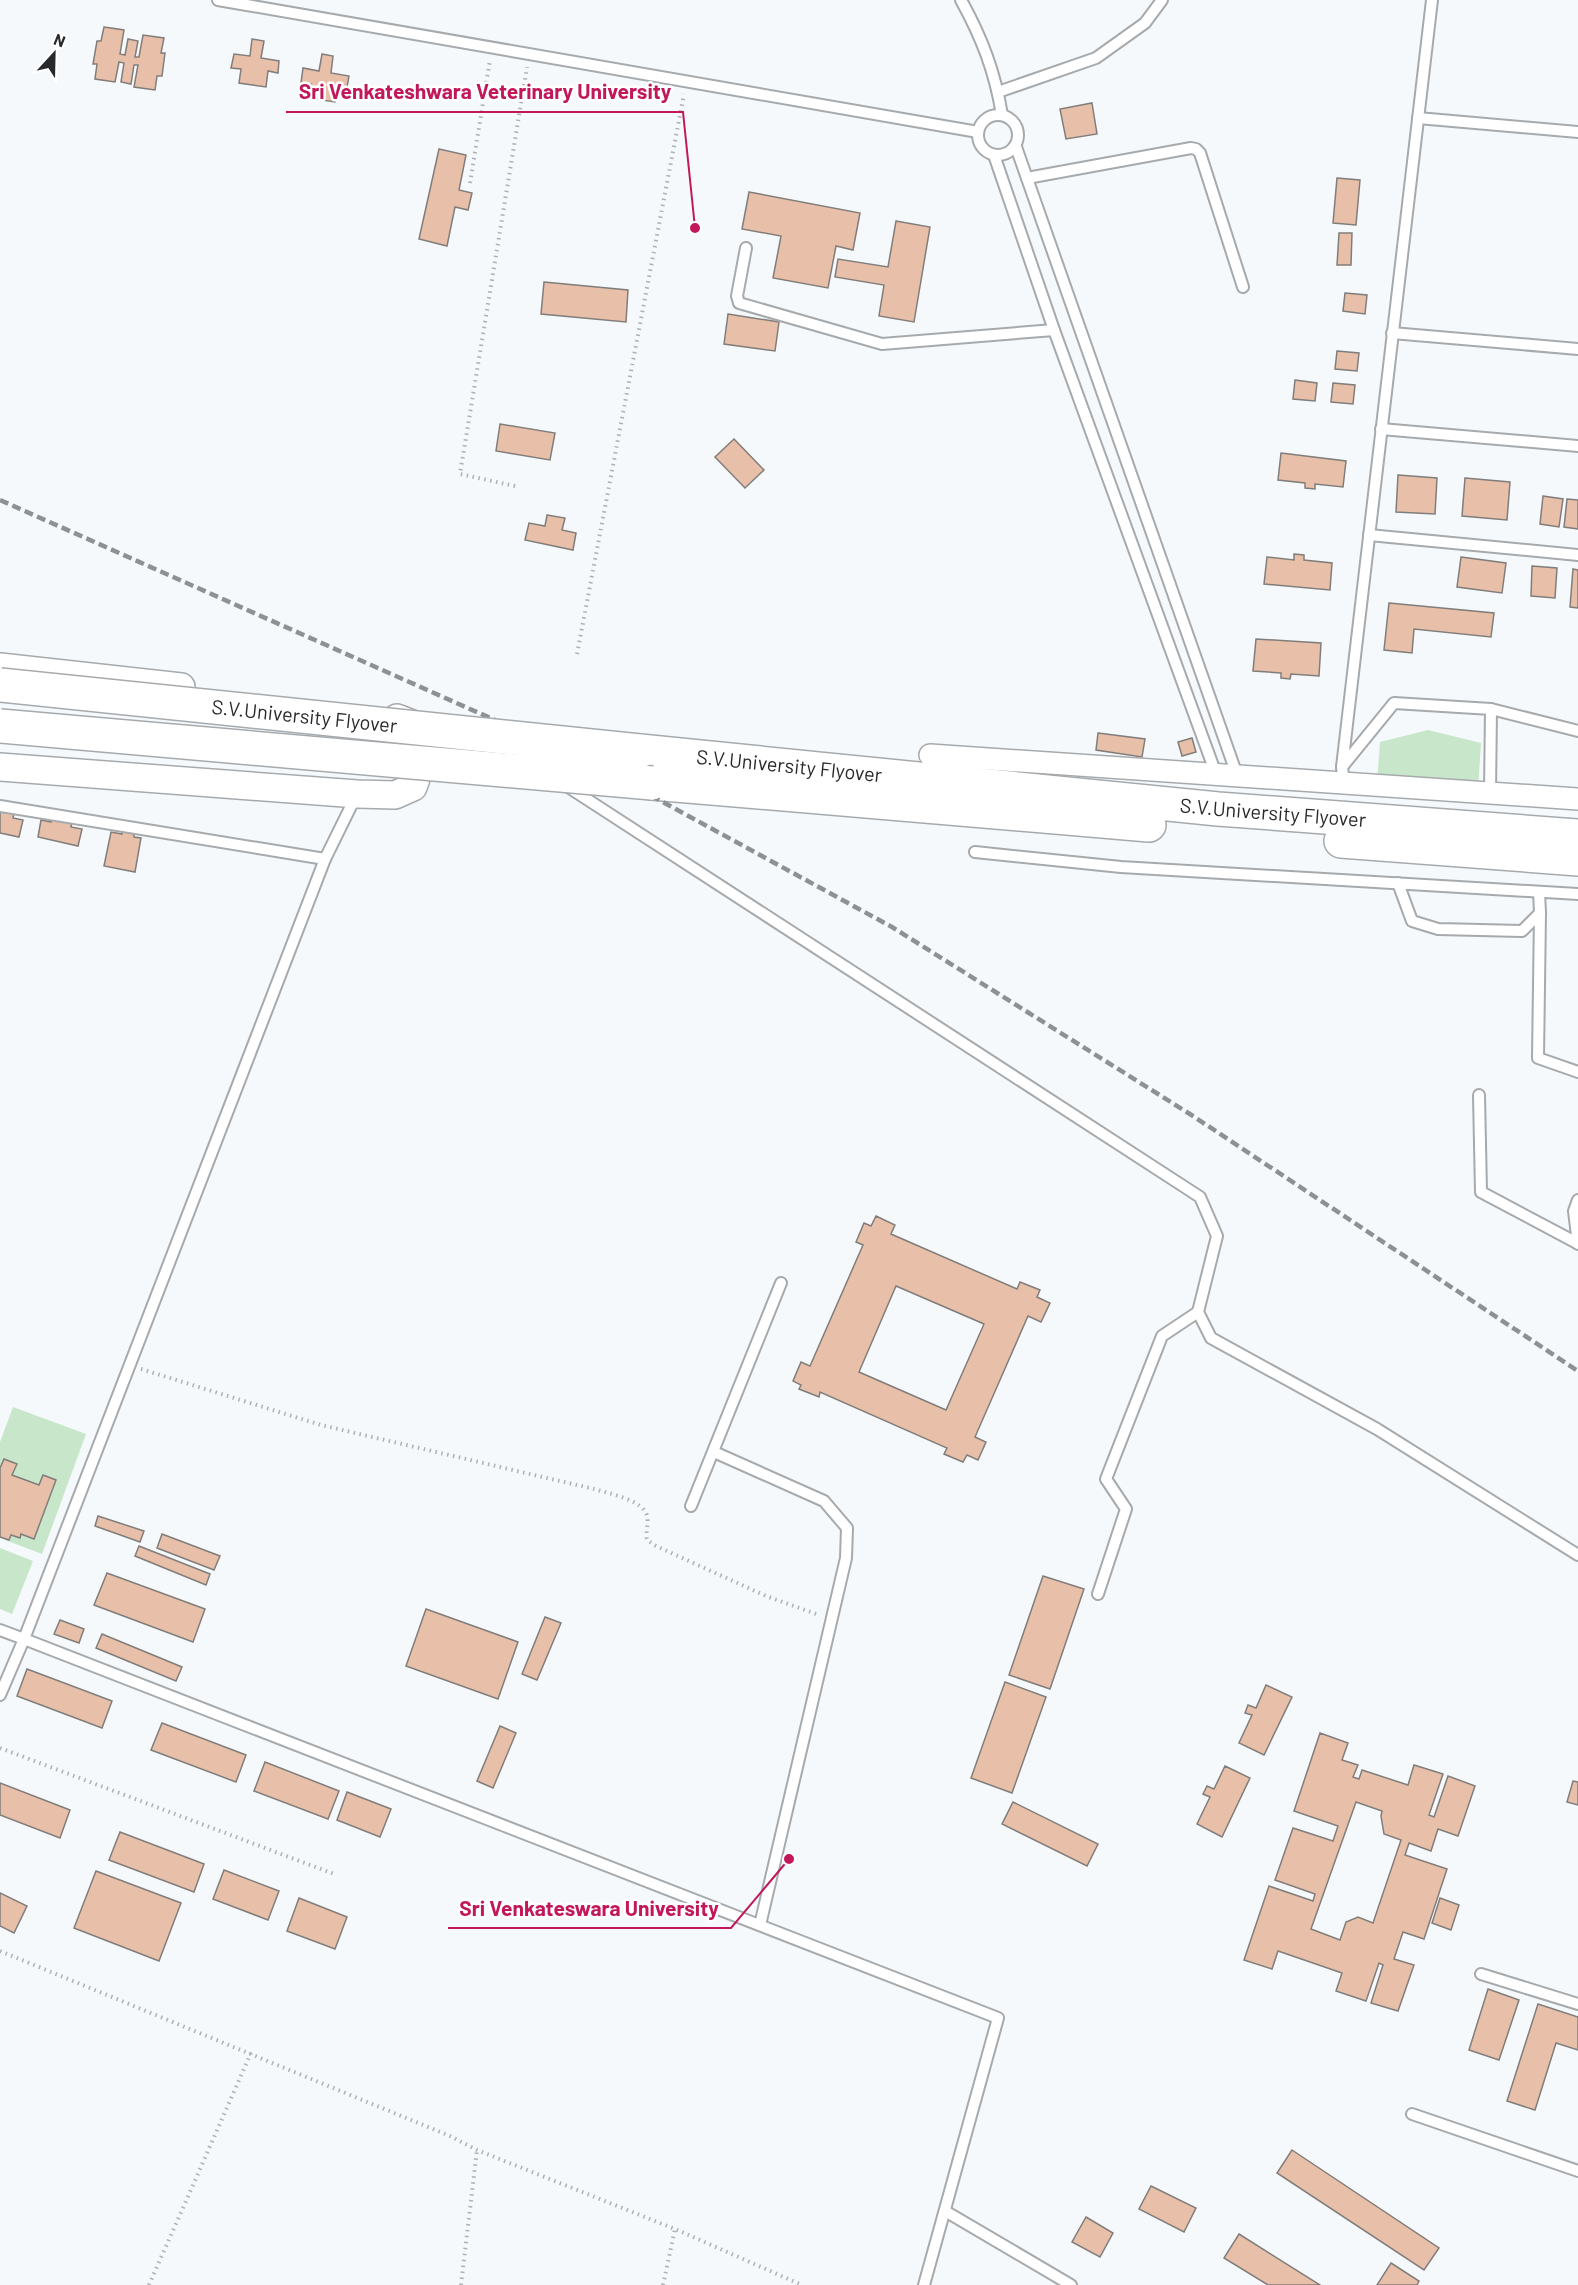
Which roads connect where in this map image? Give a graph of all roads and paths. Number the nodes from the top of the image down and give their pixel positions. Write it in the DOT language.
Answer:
graph roads {
  1 [pos="218,0"];
  2 [pos="961,0"];
  3 [pos="1162,0"];
  4 [pos="1432,0"];
  5 [pos="492,48"];
  6 [pos="529,54"];
  7 [pos="686,81"];
  8 [pos="998,92"];
  9 [pos="1002,115"];
  10 [pos="1418,118"];
  11 [pos="978,132"];
  12 [pos="1578,132"];
  13 [pos="1016,147"];
  14 [pos="994,155"];
  15 [pos="1027,178"];
  16 [pos="470,183"];
  17 [pos="746,248"];
  18 [pos="1243,287"];
  19 [pos="1054,330"];
  20 [pos="1392,333"];
  21 [pos="1578,349"];
  22 [pos="1381,429"];
  23 [pos="1578,446"];
  24 [pos="515,486"];
  25 [pos="1369,535"];
  26 [pos="1578,555"];
  27 [pos="577,654"];
  28 [pos="0,667"];
  29 [pos="0,685"];
  30 [pos="1491,709"];
  31 [pos="410,723"];
  32 [pos="0,726"];
  33 [pos="1578,731"];
  34 [pos="508,748"];
  35 [pos="930,755"];
  36 [pos="528,760"];
  37 [pos="0,767"];
  38 [pos="1216,774"];
  39 [pos="1237,775"];
  40 [pos="1343,776"];
  41 [pos="1490,793"];
  42 [pos="357,794"];
  43 [pos="1578,799"];
  44 [pos="0,806"];
  45 [pos="1578,836"];
  46 [pos="975,852"];
  47 [pos="325,859"];
  48 [pos="1578,859"];
  49 [pos="1398,883"];
  50 [pos="1539,892"];
  51 [pos="1578,894"];
  52 [pos="1539,913"];
  53 [pos="1578,1072"];
  54 [pos="1479,1095"];
  55 [pos="1578,1200"];
  56 [pos="1578,1243"];
  57 [pos="781,1283"];
  58 [pos="1198,1312"];
  59 [pos="129,1366"];
  60 [pos="714,1452"];
  61 [pos="691,1506"];
  62 [pos="1578,1555"];
  63 [pos="1098,1594"];
  64 [pos="831,1620"];
  65 [pos="0,1630"];
  66 [pos="24,1639"];
  67 [pos="0,1695"];
  68 [pos="0,1748"];
  69 [pos="334,1874"];
  70 [pos="760,1926"];
  71 [pos="0,1951"];
  72 [pos="1481,1974"];
  73 [pos="1578,2004"];
  74 [pos="251,2053"];
  75 [pos="1412,2114"];
  76 [pos="477,2150"];
  77 [pos="1578,2171"];
  78 [pos="945,2211"];
  79 [pos="675,2229"];
  80 [pos="148,2285"];
  81 [pos="461,2285"];
  82 [pos="663,2285"];
  83 [pos="802,2285"];
  84 [pos="924,2285"];
  85 [pos="1071,2285"];
  1 -- 5 [label="lane"];
  2 -- 8 [label="lane"];
  3 -- 8 [label="lane"];
  4 -- 10 [label="lane"];
  5 -- 6 [label="lane"];
  5 -- 16 [label="path"];
  6 -- 7 [label="lane"];
  6 -- 24 [label="path"];
  7 -- 11 [label="lane"];
  7 -- 27 [label="path"];
  8 -- 9 [label="lane"];
  9 -- 11 [label="lane"];
  9 -- 13 [label="lane"];
  10 -- 12 [label="lane"];
  10 -- 20 [label="lane"];
  11 -- 14 [label="lane"];
  13 -- 14 [label="lane"];
  13 -- 15 [label="lane"];
  14 -- 19 [label="lane"];
  15 -- 18 [label="lane"];
  15 -- 39 [label="lane"];
  17 -- 19 [label="lane"];
  19 -- 38 [label="lane"];
  20 -- 21 [label="lane"];
  20 -- 22 [label="lane"];
  22 -- 23 [label="lane"];
  22 -- 25 [label="lane"];
  25 -- 26 [label="lane"];
  25 -- 40 [label="lane"];
  28 -- 31 [label="street"];
  29 -- 45 [label="main road, S.V.University Flyover, bridge"];
  30 -- 33 [label="lane"];
  30 -- 40 [label="lane"];
  30 -- 41 [label="lane"];
  31 -- 34 [label="lane"];
  31 -- 42 [label="street"];
  32 -- 48 [label="main road, S.V.University Flyover, bridge"];
  35 -- 38 [label="street"];
  36 -- 58 [label="lane"];
  37 -- 42 [label="street"];
  38 -- 39 [label="street"];
  39 -- 40 [label="street"];
  40 -- 41 [label="street"];
  41 -- 43 [label="street"];
  42 -- 47 [label="lane"];
  44 -- 47 [label="lane"];
  46 -- 49 [label="lane"];
  47 -- 59 [label="lane"];
  49 -- 50 [label="lane"];
  49 -- 52 [label="lane"];
  50 -- 51 [label="lane"];
  50 -- 52 [label="lane"];
  52 -- 53 [label="lane"];
  54 -- 56 [label="lane"];
  55 -- 56 [label="lane"];
  57 -- 60 [label="lane"];
  58 -- 62 [label="lane"];
  58 -- 63 [label="lane"];
  59 -- 64 [label="path"];
  59 -- 66 [label="lane"];
  60 -- 61 [label="lane"];
  60 -- 64 [label="lane"];
  64 -- 70 [label="lane"];
  65 -- 66 [label="lane"];
  66 -- 67 [label="lane"];
  66 -- 70 [label="lane"];
  68 -- 69 [label="path"];
  70 -- 78 [label="lane"];
  71 -- 74 [label="path"];
  72 -- 73 [label="lane"];
  74 -- 76 [label="path"];
  74 -- 80 [label="path"];
  75 -- 77 [label="lane"];
  76 -- 79 [label="path"];
  76 -- 81 [label="path"];
  78 -- 84 [label="lane"];
  78 -- 85 [label="lane"];
  79 -- 82 [label="path"];
  79 -- 83 [label="path"];
}
